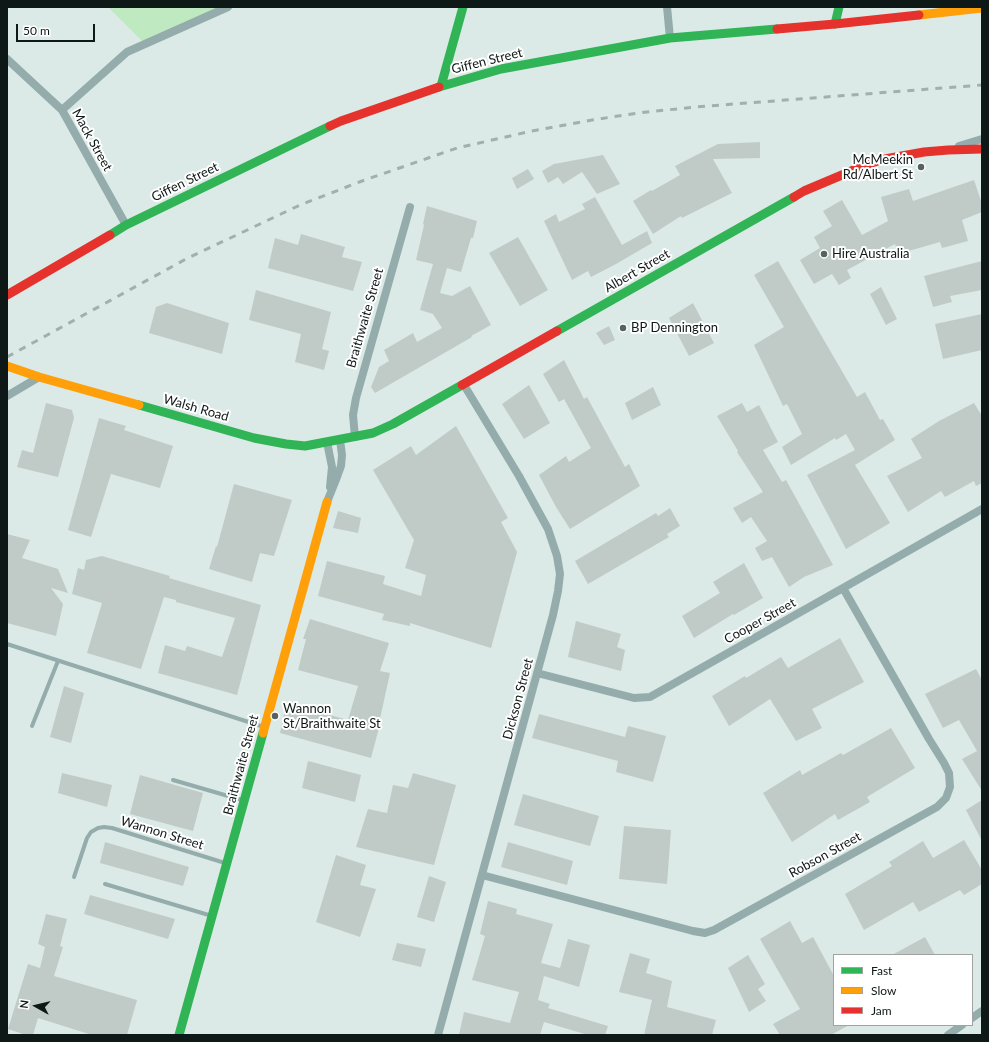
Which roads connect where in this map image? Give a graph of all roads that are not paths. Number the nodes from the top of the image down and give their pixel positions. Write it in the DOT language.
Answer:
graph roads {
  1 [pos="228,7"];
  2 [pos="463,7"];
  3 [pos="667,7"];
  4 [pos="839,7"];
  5 [pos="982,8"];
  6 [pos="834,24"];
  7 [pos="670,38"];
  8 [pos="7,60"];
  9 [pos="441,86"];
  10 [pos="62,110"];
  11 [pos="982,139"];
  12 [pos="982,148"];
  13 [pos="948,150"];
  14 [pos="410,207"];
  15 [pos="126,225"];
  16 [pos="38,276"];
  17 [pos="7,290"];
  18 [pos="7,295"];
  19 [pos="7,366"];
  20 [pos="40,377"];
  21 [pos="464,385"];
  22 [pos="7,396"];
  23 [pos="348,439"];
  24 [pos="327,442"];
  25 [pos="327,502"];
  26 [pos="982,509"];
  27 [pos="843,588"];
  28 [pos="7,644"];
  29 [pos="58,661"];
  30 [pos="537,673"];
  31 [pos="32,726"];
  32 [pos="265,728"];
  33 [pos="173,780"];
  34 [pos="244,801"];
  35 [pos="227,863"];
  36 [pos="482,875"];
  37 [pos="74,877"];
  38 [pos="105,884"];
  39 [pos="213,916"];
  40 [pos="982,1011"];
  41 [pos="973,1017"];
  42 [pos="961,1026"];
  43 [pos="180,1035"];
  44 [pos="438,1035"];
  45 [pos="948,1035"];
  1 -- 10 [label="street"];
  2 -- 9 [label="street"];
  3 -- 7 [label="street"];
  4 -- 6 [label="street"];
  5 -- 6 [label="street, Giffen Street"];
  6 -- 7 [label="street, Giffen Street"];
  7 -- 9 [label="street, Giffen Street"];
  8 -- 10 [label="street, Mack Street"];
  9 -- 15 [label="street, Giffen Street"];
  10 -- 15 [label="street, Mack Street"];
  11 -- 13 [label="street, Albert Street"];
  12 -- 13 [label="street, Albert Street"];
  13 -- 21 [label="street, Albert Street"];
  14 -- 23 [label="street, Braithwaite Street"];
  15 -- 16 [label="street, Giffen Street"];
  16 -- 17 [label="street, Giffen Street"];
  16 -- 18 [label="street, Giffen Street"];
  19 -- 20 [label="street, Walsh Road"];
  20 -- 22 [label="street"];
  20 -- 24 [label="street, Walsh Road"];
  21 -- 23 [label="street, Albert Street"];
  21 -- 30 [label="street, Dickson Street"];
  23 -- 24 [label="street, Walsh Road"];
  23 -- 25 [label="street, Braithwaite Street"];
  24 -- 25 [label="street, Braithwaite Street"];
  25 -- 32 [label="street, Braithwaite Street"];
  26 -- 27 [label="street, Cooper Street"];
  27 -- 30 [label="street, Cooper Street"];
  27 -- 36 [label="street, Robson Street"];
  28 -- 29 [label="lane"];
  29 -- 31 [label="lane"];
  29 -- 32 [label="lane"];
  30 -- 36 [label="street, Dickson Street"];
  32 -- 34 [label="street, Braithwaite Street"];
  33 -- 34 [label="lane"];
  34 -- 35 [label="street, Braithwaite Street"];
  35 -- 37 [label="lane, Wannon Street"];
  35 -- 39 [label="street, Braithwaite Street"];
  36 -- 44 [label="street, Dickson Street"];
  38 -- 39 [label="lane"];
  39 -- 43 [label="street, Braithwaite Street"];
  40 -- 41 [label="street"];
  42 -- 45 [label="street"];
}
